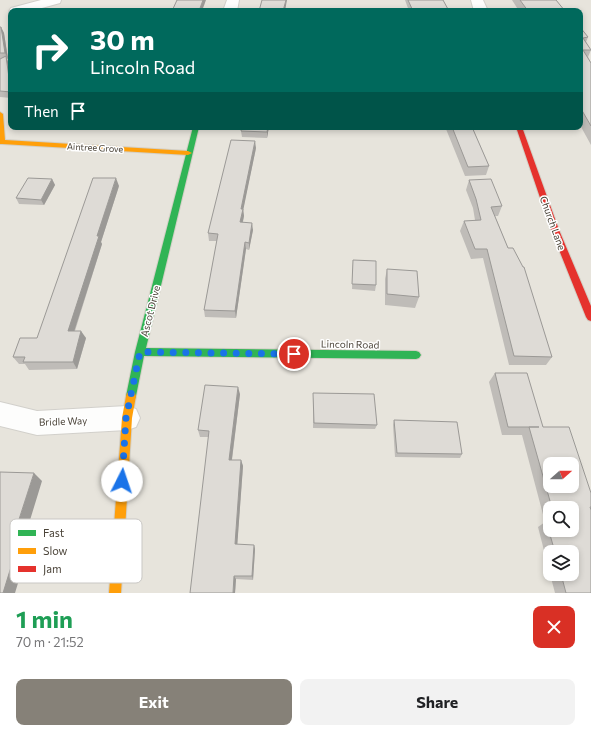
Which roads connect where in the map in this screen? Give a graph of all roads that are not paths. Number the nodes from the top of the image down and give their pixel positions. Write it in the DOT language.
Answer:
graph roads {
  1 [pos="55,0"];
  2 [pos="26,8"];
  3 [pos="0,114"];
  4 [pos="195,130"];
  5 [pos="520,130"];
  6 [pos="1,143"];
  7 [pos="188,153"];
  8 [pos="591,317"];
  9 [pos="140,352"];
  10 [pos="416,356"];
  11 [pos="0,414"];
  12 [pos="126,418"];
  13 [pos="120,519"];
  14 [pos="116,583"];
  15 [pos="115,593"];
  1 -- 2 [label="street"];
  3 -- 6 [label="street, Aintree Grove"];
  4 -- 7 [label="street, Ascot Drive"];
  5 -- 8 [label="street, Church Lane"];
  6 -- 7 [label="street, Aintree Grove"];
  7 -- 9 [label="street, Ascot Drive"];
  9 -- 10 [label="street, Lincoln Road"];
  9 -- 12 [label="street, Ascot Drive"];
  11 -- 12 [label="street, Bridle Way"];
  12 -- 13 [label="street, Ascot Drive"];
  14 -- 15 [label="street, Ascot Drive"];
}
